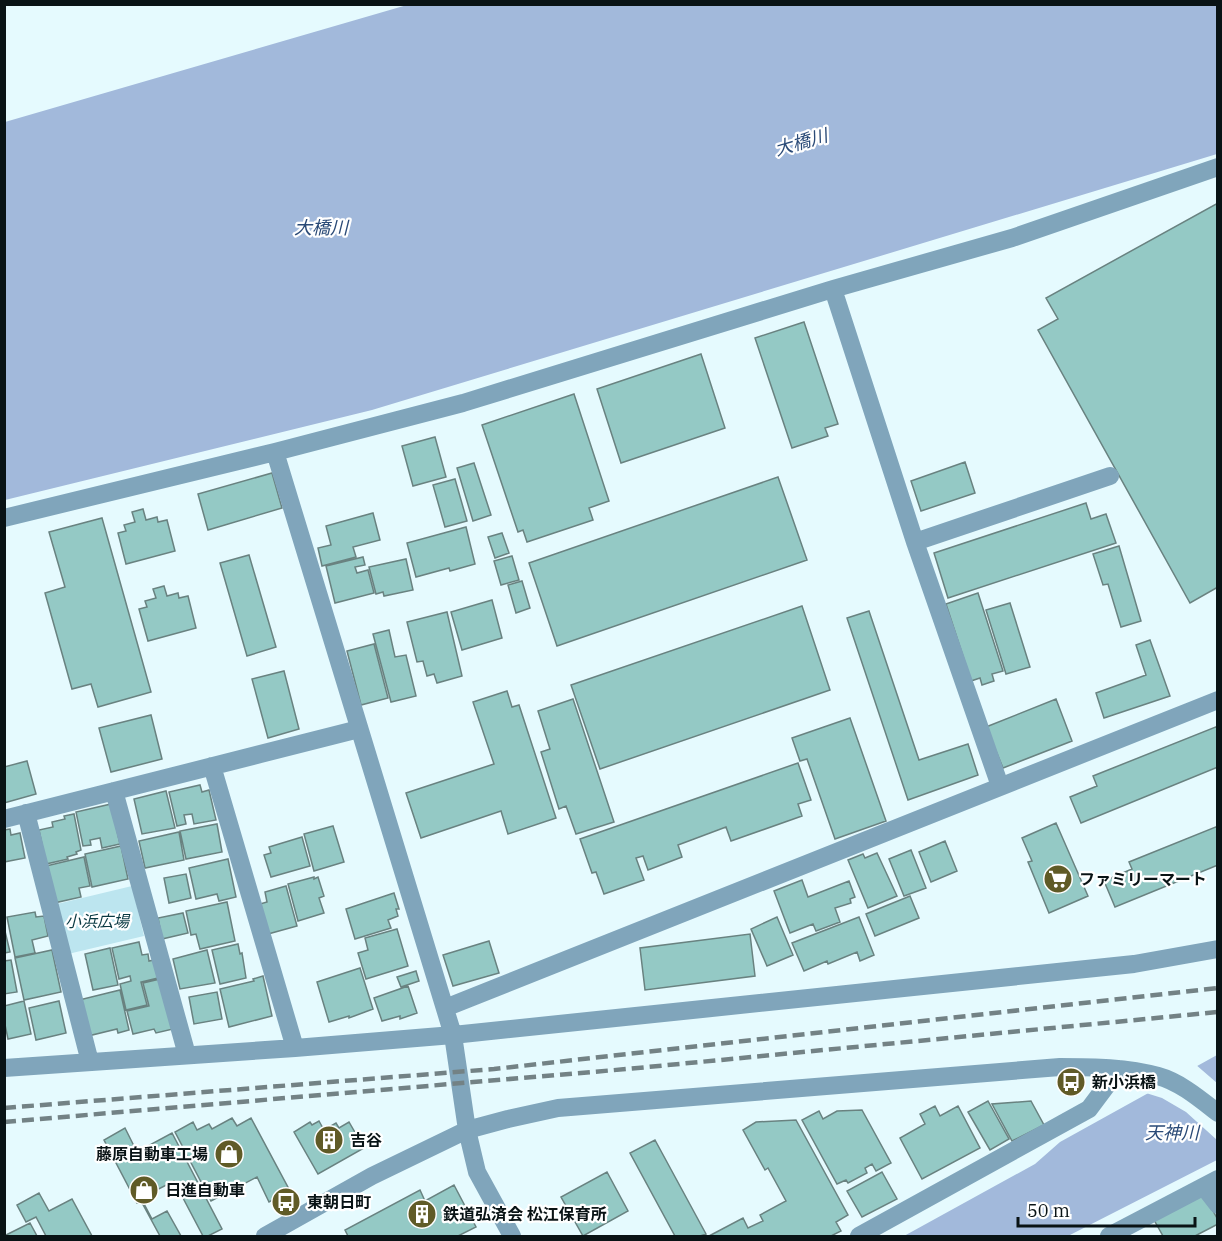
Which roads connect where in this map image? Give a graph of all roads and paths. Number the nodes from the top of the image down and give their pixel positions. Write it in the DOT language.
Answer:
graph roads {
  1 [pos="1218,167"];
  2 [pos="833,289"];
  3 [pos="275,452"];
  4 [pos="1110,476"];
  5 [pos="4,518"];
  6 [pos="915,542"];
  7 [pos="1218,700"];
  8 [pos="359,729"];
  9 [pos="212,766"];
  10 [pos="1000,786"];
  11 [pos="114,791"];
  12 [pos="26,813"];
  13 [pos="4,819"];
  14 [pos="1218,950"];
  15 [pos="445,1008"];
  16 [pos="453,1035"];
  17 [pos="295,1048"];
  18 [pos="187,1055"];
  19 [pos="90,1062"];
  20 [pos="4,1068"];
  21 [pos="1119,1070"];
  22 [pos="1218,1113"];
  23 [pos="467,1130"];
  24 [pos="1211,1183"];
  25 [pos="1218,1205"];
  26 [pos="265,1236"];
  27 [pos="512,1236"];
  28 [pos="858,1236"];
  29 [pos="1109,1236"];
  1 -- 2 [label="street"];
  2 -- 3 [label="street"];
  2 -- 6 [label="street"];
  3 -- 5 [label="street"];
  3 -- 8 [label="street"];
  4 -- 6 [label="street"];
  6 -- 10 [label="street"];
  7 -- 10 [label="street"];
  8 -- 9 [label="street"];
  8 -- 15 [label="street"];
  9 -- 11 [label="street"];
  9 -- 17 [label="street"];
  10 -- 15 [label="street"];
  11 -- 12 [label="street"];
  11 -- 18 [label="street"];
  12 -- 13 [label="street"];
  12 -- 19 [label="street"];
  14 -- 16 [label="street"];
  15 -- 16 [label="street"];
  16 -- 17 [label="street"];
  16 -- 23 [label="street"];
  17 -- 18 [label="street"];
  18 -- 19 [label="street"];
  19 -- 20 [label="street"];
  21 -- 22 [label="street"];
  21 -- 23 [label="street"];
  21 -- 28 [label="street"];
  23 -- 26 [label="street"];
  23 -- 27 [label="street"];
  24 -- 25 [label="street"];
  24 -- 29 [label="street"];
}
